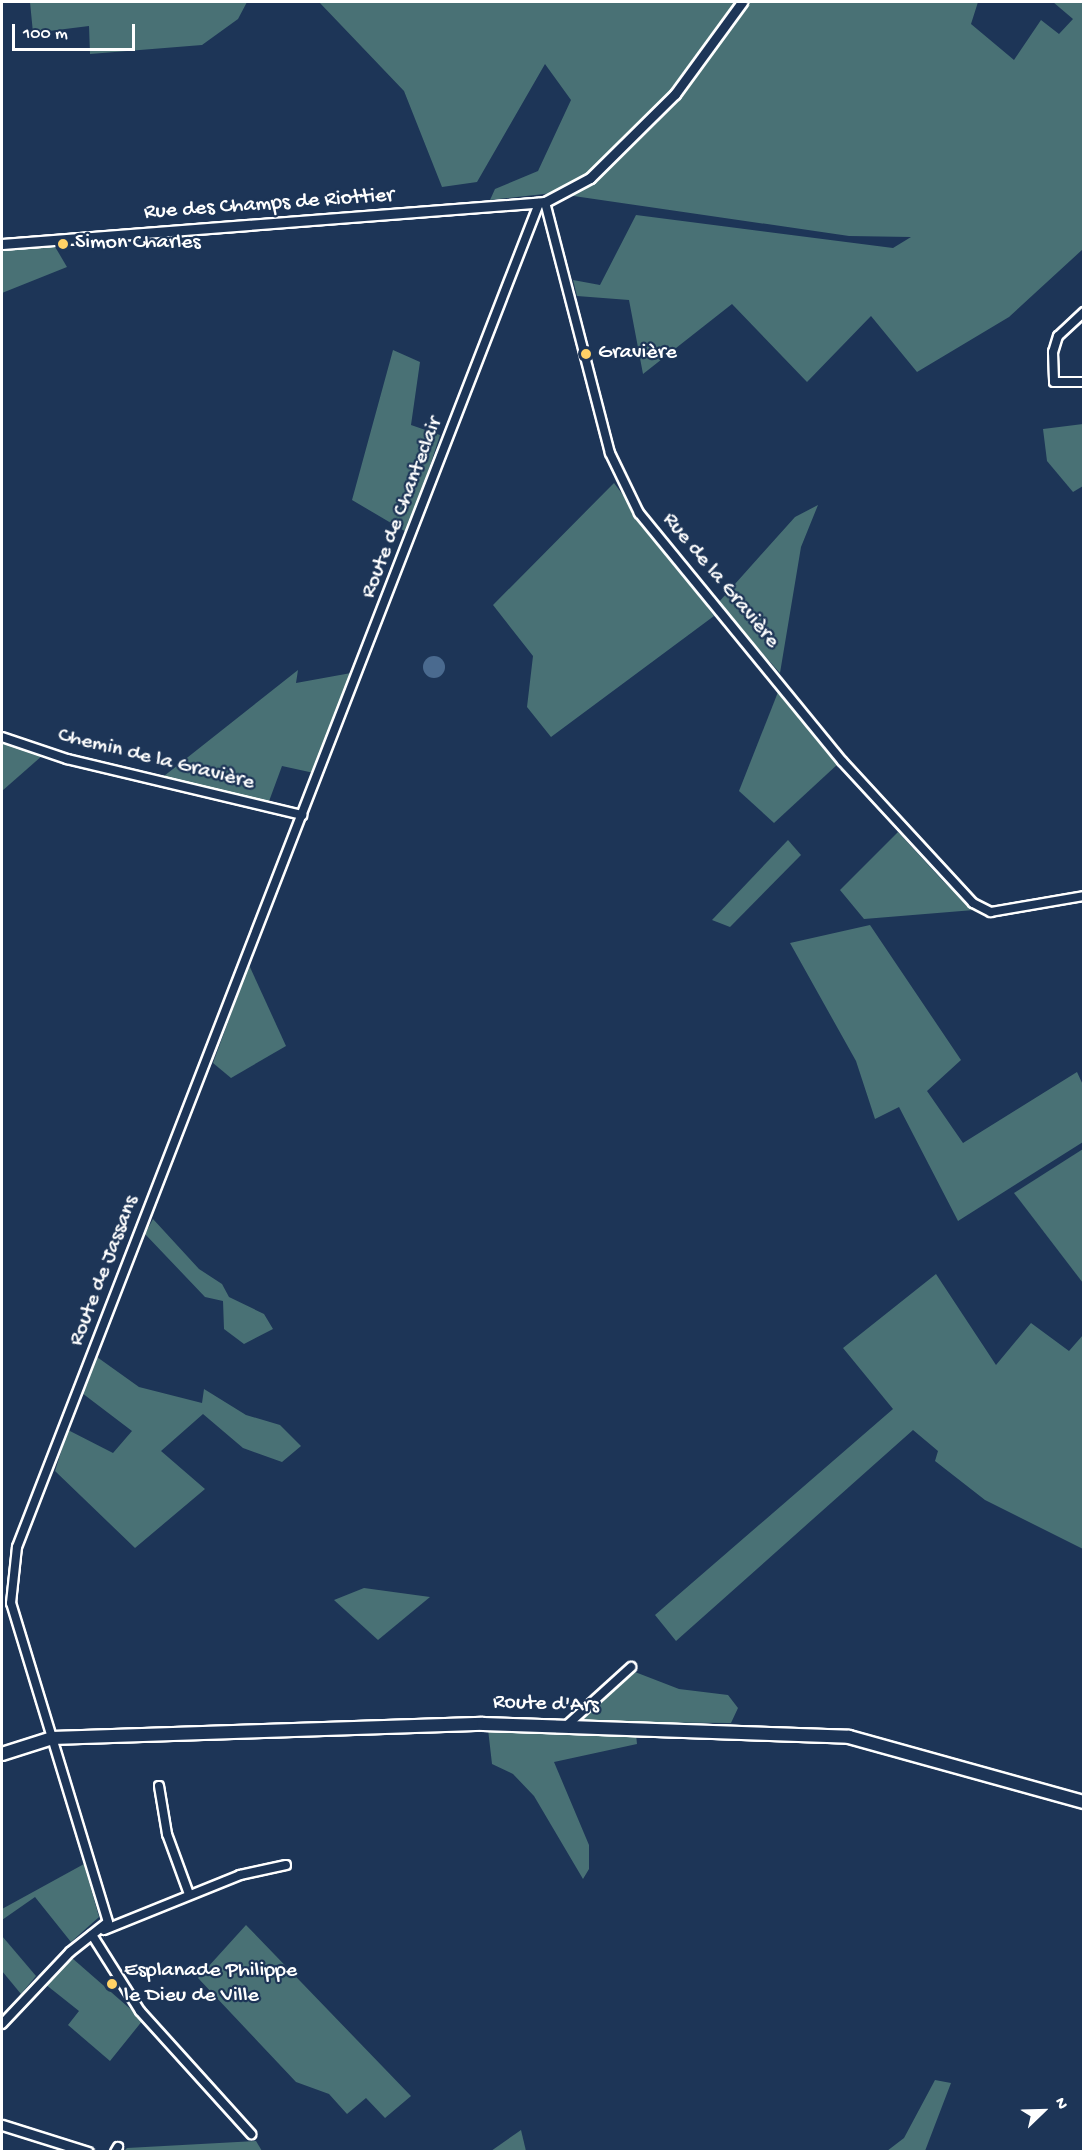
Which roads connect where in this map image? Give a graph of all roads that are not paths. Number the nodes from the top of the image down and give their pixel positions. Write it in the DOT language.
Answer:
graph roads {
  1 [pos="742,2"];
  2 [pos="542,202"];
  3 [pos="2,244"];
  4 [pos="1083,312"];
  5 [pos="1083,382"];
  6 [pos="2,737"];
  7 [pos="302,815"];
  8 [pos="298,825"];
  9 [pos="1083,896"];
  10 [pos="13,1569"];
  11 [pos="2,1585"];
  12 [pos="631,1667"];
  13 [pos="566,1726"];
  14 [pos="52,1738"];
  15 [pos="2,1754"];
  16 [pos="159,1786"];
  17 [pos="1083,1802"];
  18 [pos="285,1865"];
  19 [pos="189,1894"];
  20 [pos="104,1930"];
  21 [pos="92,1935"];
  22 [pos="2,2024"];
  23 [pos="2,2125"];
  24 [pos="252,2134"];
  25 [pos="88,2151"];
  1 -- 2 [label="street"];
  2 -- 3 [label="street, Rue des Champs de Riottier"];
  2 -- 7 [label="street, Route de Chanteclair"];
  2 -- 9 [label="street, Rue de la Gravière"];
  4 -- 5 [label="street"];
  6 -- 7 [label="street, Chemin de la Gravière"];
  7 -- 8 [label="street, Route de Chanteclair"];
  8 -- 10 [label="street, Route de Jassans"];
  10 -- 11 [label="street"];
  10 -- 14 [label="street, Route de Jassans"];
  12 -- 13 [label="street"];
  13 -- 14 [label="main road, Route d'Ars"];
  13 -- 17 [label="main road, Route d'Ars"];
  14 -- 15 [label="main road, Route d'Ars"];
  14 -- 20 [label="street, Route de Jassans"];
  16 -- 19 [label="street"];
  18 -- 19 [label="street"];
  19 -- 20 [label="street"];
  20 -- 21 [label="street"];
  21 -- 22 [label="street"];
  21 -- 24 [label="street"];
  23 -- 25 [label="street"];
}
